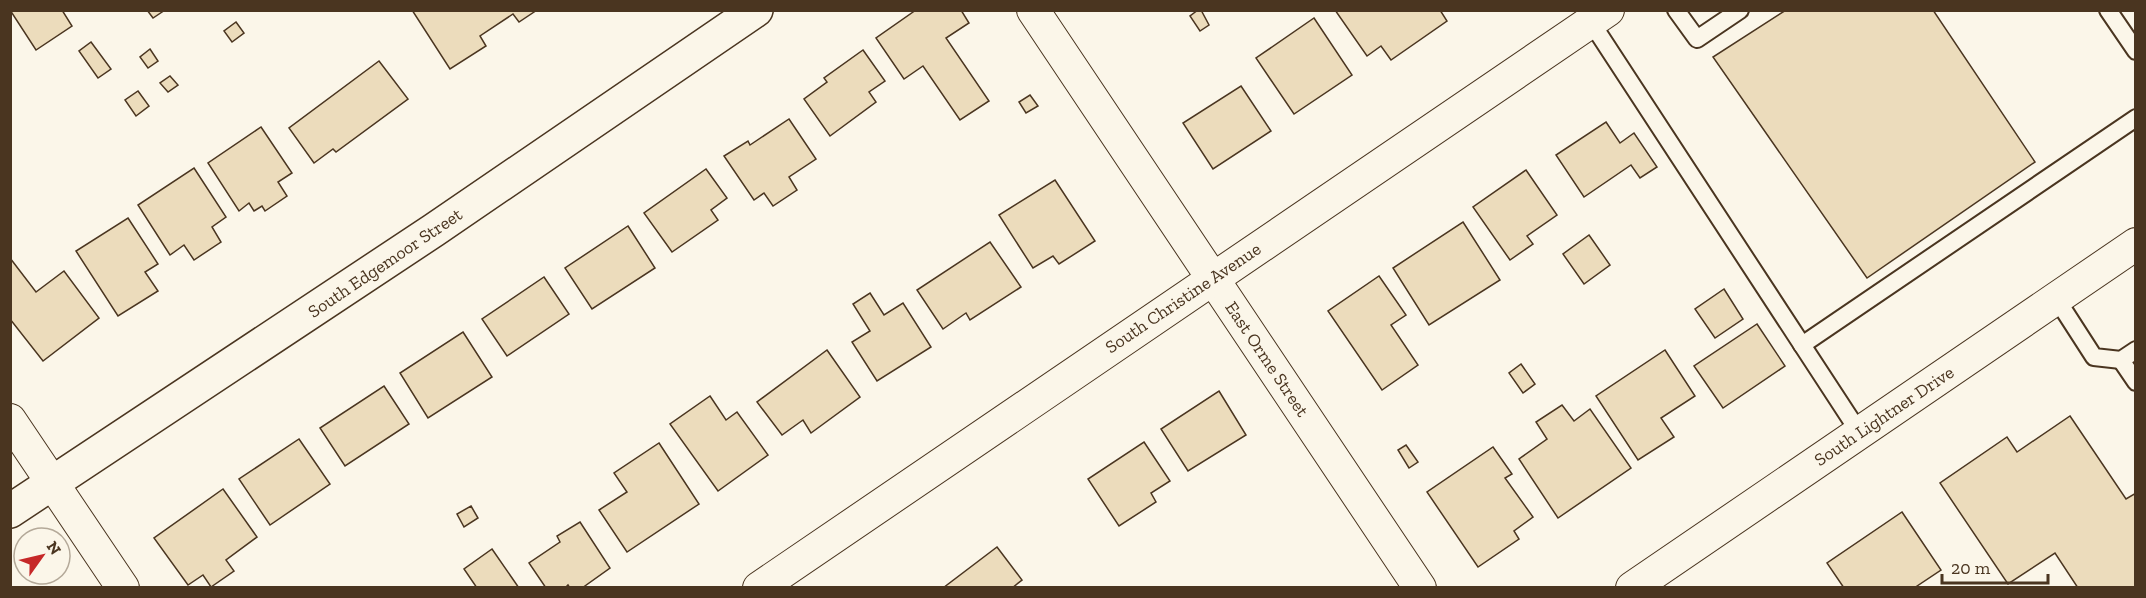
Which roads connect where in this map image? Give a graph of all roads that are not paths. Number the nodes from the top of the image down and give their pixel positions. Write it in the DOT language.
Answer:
graph roads {
  1 [pos="756,10"];
  2 [pos="1033,10"];
  3 [pos="1676,10"];
  4 [pos="1740,10"];
  5 [pos="2108,10"];
  6 [pos="1599,16"];
  7 [pos="2136,51"];
  8 [pos="2136,118"];
  9 [pos="2136,244"];
  10 [pos="1212,279"];
  11 [pos="2056,298"];
  12 [pos="1802,345"];
  13 [pos="2136,350"];
  14 [pos="2121,360"];
  15 [pos="2136,382"];
  16 [pos="10,420"];
  17 [pos="1859,432"];
  18 [pos="53,483"];
  19 [pos="10,511"];
  20 [pos="123,588"];
  21 [pos="759,588"];
  22 [pos="1420,588"];
  23 [pos="1632,588"];
  1 -- 18 [label="street, South Edgemoor Street"];
  2 -- 10 [label="street, East Orme Street"];
  3 -- 4 [label="lane"];
  5 -- 7 [label="lane"];
  6 -- 10 [label="street, South Christine Avenue"];
  6 -- 12 [label="lane"];
  8 -- 12 [label="lane"];
  9 -- 11 [label="street, South Lightner Drive"];
  10 -- 21 [label="street, South Christine Avenue"];
  10 -- 22 [label="street, East Orme Street"];
  11 -- 14 [label="lane"];
  11 -- 17 [label="street, South Lightner Drive"];
  12 -- 17 [label="lane"];
  13 -- 14 [label="lane"];
  14 -- 15 [label="lane"];
  16 -- 18 [label="street"];
  17 -- 23 [label="street, South Lightner Drive"];
  18 -- 19 [label="street, South Edgemoor Street"];
  18 -- 20 [label="street"];
}
